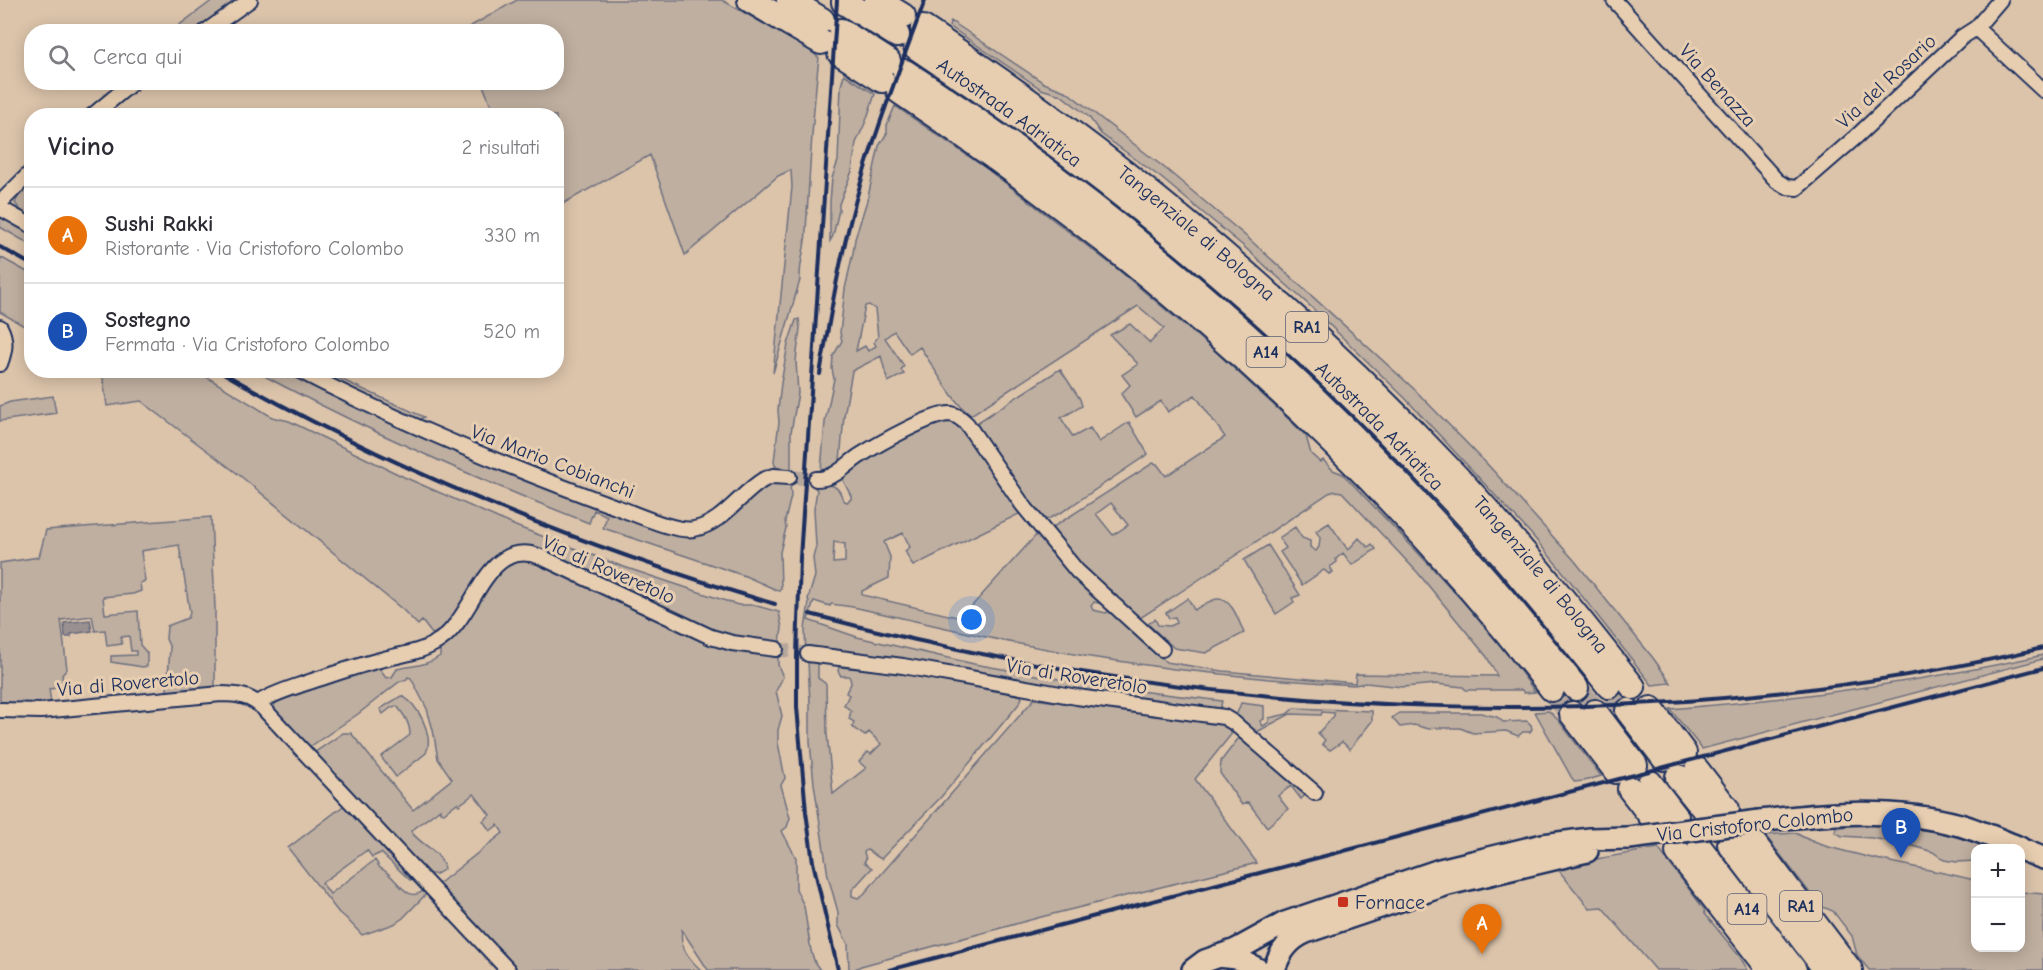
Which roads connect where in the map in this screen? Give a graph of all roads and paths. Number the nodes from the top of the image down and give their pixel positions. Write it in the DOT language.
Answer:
graph roads {
  1 [pos="250,0"];
  2 [pos="750,0"];
  3 [pos="789,0"];
  4 [pos="878,0"];
  5 [pos="1614,0"];
  6 [pos="2000,0"];
  7 [pos="844,2"];
  8 [pos="216,24"];
  9 [pos="1976,28"];
  10 [pos="910,32"];
  11 [pos="831,36"];
  12 [pos="893,76"];
  13 [pos="123,90"];
  14 [pos="2043,90"];
  15 [pos="102,108"];
  16 [pos="24,179"];
  17 [pos="1797,188"];
  18 [pos="0,203"];
  19 [pos="0,208"];
  20 [pos="24,222"];
  21 [pos="0,327"];
  22 [pos="0,364"];
  23 [pos="314,378"];
  24 [pos="789,477"];
  25 [pos="816,479"];
  26 [pos="776,649"];
  27 [pos="1162,649"];
  28 [pos="808,654"];
  29 [pos="1609,686"];
  30 [pos="1633,687"];
  31 [pos="1576,688"];
  32 [pos="1552,689"];
  33 [pos="258,703"];
  34 [pos="0,710"];
  35 [pos="1639,710"];
  36 [pos="1583,713"];
  37 [pos="1315,793"];
  38 [pos="1717,811"];
  39 [pos="1665,818"];
  40 [pos="1747,836"];
  41 [pos="1629,838"];
  42 [pos="2007,844"];
  43 [pos="2025,851"];
  44 [pos="2043,858"];
  45 [pos="1217,956"];
  46 [pos="1842,967"];
  47 [pos="508,970"];
  48 [pos="1193,970"];
  49 [pos="1258,970"];
  50 [pos="1274,970"];
  51 [pos="1770,970"];
  52 [pos="1794,970"];
  1 -- 8 [label="street"];
  2 -- 11 [label="highway"];
  3 -- 11 [label="highway, Autostrada Adriatica / A14"];
  4 -- 10 [label="highway, Tangenziale di Bologna / RA1"];
  5 -- 17 [label="street, Via Benazza"];
  6 -- 9 [label="street, Via del Rosario"];
  7 -- 10 [label="highway, Autostrada Adriatica / A14"];
  9 -- 14 [label="street"];
  9 -- 17 [label="street, Via del Rosario"];
  10 -- 29 [label="highway, Autostrada Adriatica / A14"];
  10 -- 30 [label="highway, Tangenziale di Bologna / RA1"];
  11 -- 12 [label="highway, Autostrada Adriatica / A14"];
  12 -- 31 [label="highway, Autostrada Adriatica / A14"];
  12 -- 32 [label="highway"];
  13 -- 15 [label="street"];
  16 -- 18 [label="street"];
  19 -- 20 [label="street"];
  21 -- 22 [label="street"];
  23 -- 24 [label="street, Via Mario Cobianchi"];
  25 -- 27 [label="street"];
  26 -- 33 [label="street, Via di Roveretolo"];
  28 -- 37 [label="street, Via di Roveretolo"];
  33 -- 34 [label="street, Via di Roveretolo"];
  33 -- 47 [label="street"];
  35 -- 38 [label="highway"];
  36 -- 39 [label="highway"];
  40 -- 41 [label="main road, Via Cristoforo Colombo, bridge"];
  40 -- 42 [label="main road, Via Cristoforo Colombo"];
  40 -- 46 [label="highway, RA1"];
  41 -- 45 [label="main road, Via Cristoforo Colombo"];
  41 -- 50 [label="main road, Via Cristoforo Colombo"];
  43 -- 44 [label="main road, Via Cristoforo Colombo"];
  45 -- 48 [label="main road, Via Cristoforo Colombo"];
  45 -- 49 [label="main road"];
  51 -- 52 [label="highway, A14"];
}
